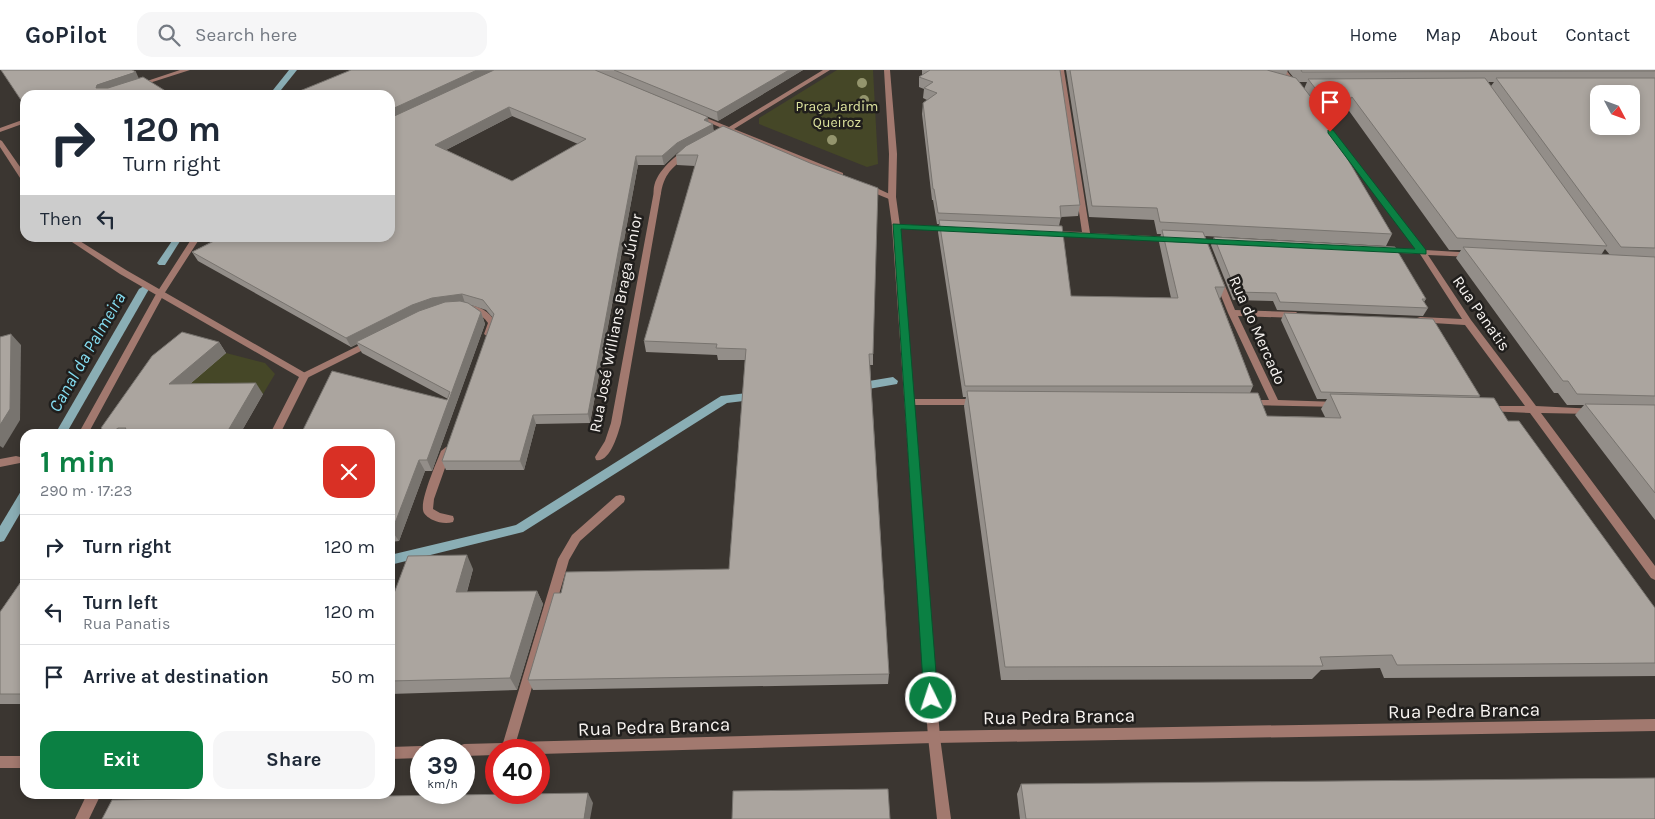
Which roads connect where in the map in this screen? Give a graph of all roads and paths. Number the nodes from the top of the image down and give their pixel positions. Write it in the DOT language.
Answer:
graph roads {
  1 [pos="188,70"];
  2 [pos="827,70"];
  3 [pos="887,70"];
  4 [pos="1061,70"];
  5 [pos="1283,70"];
  6 [pos="1279,82"];
  7 [pos="131,88"];
  8 [pos="693,114"];
  9 [pos="1320,118"];
  10 [pos="20,123"];
  11 [pos="730,129"];
  12 [pos="0,130"];
  13 [pos="722,133"];
  14 [pos="0,142"];
  15 [pos="698,146"];
  16 [pos="20,171"];
  17 [pos="851,179"];
  18 [pos="859,183"];
  19 [pos="892,197"];
  20 [pos="896,226"];
  21 [pos="963,229"];
  22 [pos="1039,232"];
  23 [pos="1086,234"];
  24 [pos="1184,239"];
  25 [pos="76,242"];
  26 [pos="193,242"];
  27 [pos="1372,250"];
  28 [pos="1422,252"];
  29 [pos="1481,255"];
  30 [pos="1214,268"];
  31 [pos="158,293"];
  32 [pos="452,308"];
  33 [pos="1232,313"];
  34 [pos="1310,316"];
  35 [pos="1409,319"];
  36 [pos="1468,322"];
  37 [pos="376,340"];
  38 [pos="486,341"];
  39 [pos="304,376"];
  40 [pos="909,402"];
  41 [pos="988,402"];
  42 [pos="1235,403"];
  43 [pos="1275,403"];
  44 [pos="1344,405"];
  45 [pos="1484,409"];
  46 [pos="1534,410"];
  47 [pos="1599,411"];
  48 [pos="86,429"];
  49 [pos="277,429"];
  50 [pos="449,444"];
  51 [pos="600,457"];
  52 [pos="16,460"];
  53 [pos="0,463"];
  54 [pos="620,499"];
  55 [pos="449,519"];
  56 [pos="1655,575"];
  57 [pos="1655,725"];
  58 [pos="934,737"];
  59 [pos="511,739"];
  60 [pos="550,748"];
  61 [pos="410,752"];
  62 [pos="395,753"];
  63 [pos="0,762"];
  64 [pos="20,762"];
  65 [pos="92,799"];
  66 [pos="82,819"];
  67 [pos="944,819"];
  1 -- 7 [label="street"];
  2 -- 11 [label="street"];
  3 -- 19 [label="street"];
  4 -- 23 [label="street"];
  5 -- 6 [label="street"];
  8 -- 11 [label="street"];
  9 -- 28 [label="street, Rua Panatis"];
  10 -- 12 [label="street"];
  11 -- 13 [label="street"];
  11 -- 17 [label="street"];
  14 -- 16 [label="street"];
  15 -- 51 [label="street, Rua José Willians Braga Júnior"];
  18 -- 19 [label="street"];
  19 -- 20 [label="street"];
  20 -- 21 [label="street"];
  20 -- 40 [label="street"];
  22 -- 23 [label="street"];
  23 -- 24 [label="street"];
  25 -- 31 [label="street"];
  26 -- 31 [label="street"];
  27 -- 28 [label="street"];
  28 -- 29 [label="street"];
  28 -- 36 [label="street, Rua Panatis"];
  30 -- 33 [label="street, Rua do Mercado"];
  31 -- 39 [label="street"];
  31 -- 48 [label="street"];
  32 -- 38 [label="street"];
  33 -- 34 [label="street"];
  33 -- 43 [label="street, Rua do Mercado"];
  35 -- 36 [label="street"];
  36 -- 46 [label="street, Rua Panatis"];
  37 -- 39 [label="street"];
  39 -- 49 [label="street"];
  40 -- 41 [label="street"];
  40 -- 58 [label="street"];
  42 -- 43 [label="street"];
  43 -- 44 [label="street"];
  45 -- 46 [label="street"];
  46 -- 47 [label="street"];
  46 -- 56 [label="street, Rua Panatis"];
  50 -- 55 [label="street"];
  52 -- 53 [label="street"];
  54 -- 59 [label="street"];
  57 -- 58 [label="street, Rua Pedra Branca"];
  58 -- 60 [label="street, Rua Pedra Branca"];
  58 -- 67 [label="street"];
  61 -- 62 [label="street"];
  63 -- 64 [label="street"];
  65 -- 66 [label="street"];
}
